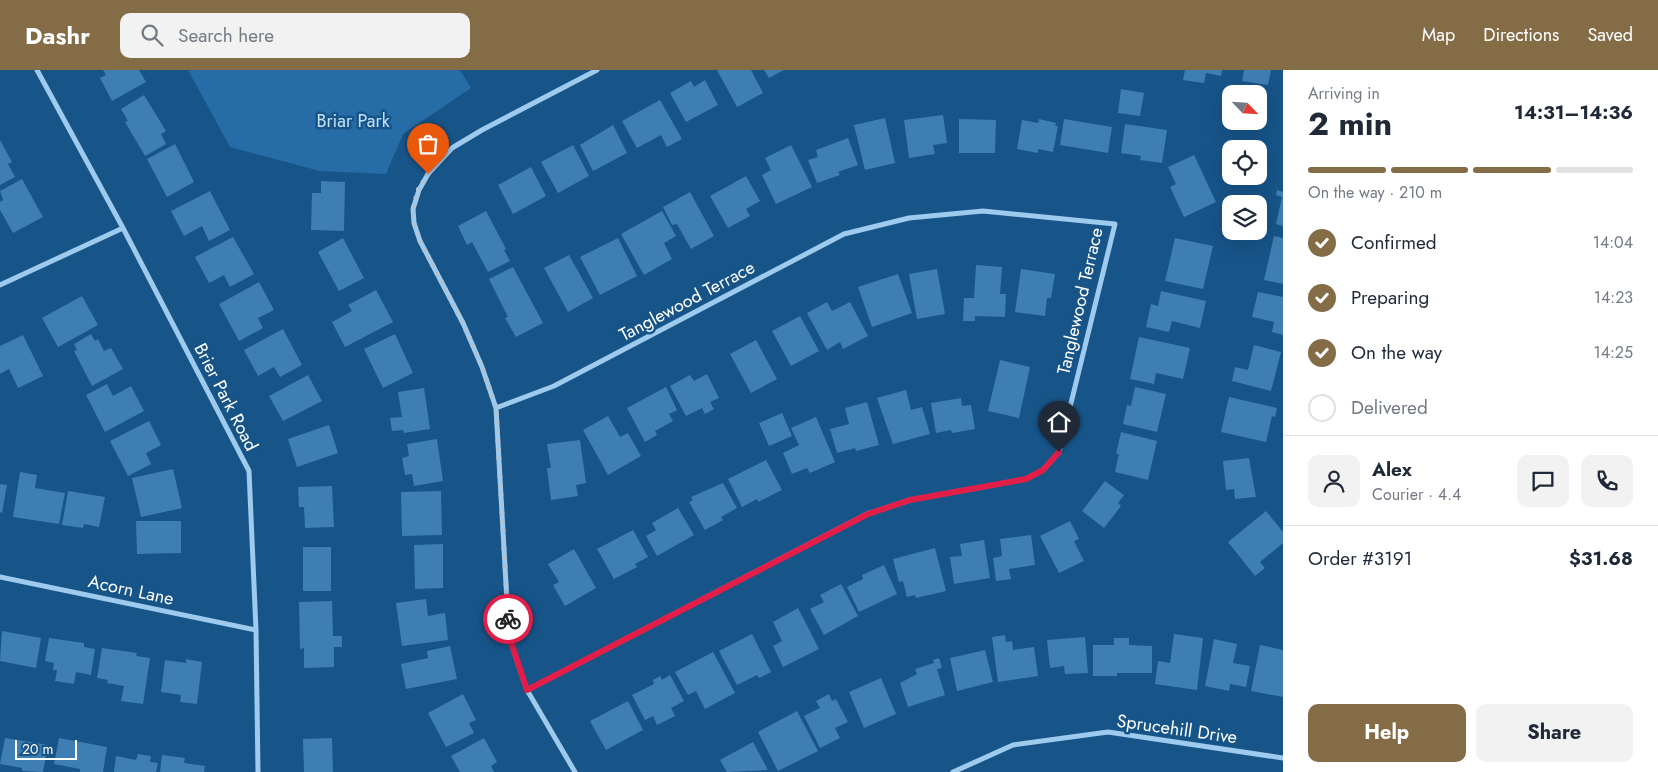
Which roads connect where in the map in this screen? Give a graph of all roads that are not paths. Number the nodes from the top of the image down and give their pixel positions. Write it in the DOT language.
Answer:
graph roads {
  1 [pos="37,70"];
  2 [pos="597,70"];
  3 [pos="124,228"];
  4 [pos="0,285"];
  5 [pos="496,408"];
  6 [pos="0,577"];
  7 [pos="256,630"];
  8 [pos="527,690"];
  9 [pos="1283,758"];
  10 [pos="258,772"];
  11 [pos="575,772"];
  12 [pos="952,772"];
  1 -- 3 [label="street, Brier Park Road"];
  2 -- 5 [label="street"];
  3 -- 4 [label="street"];
  3 -- 7 [label="street, Brier Park Road"];
  5 -- 8 [label="street"];
  5 -- 8 [label="street, Tanglewood Terrace"];
  6 -- 7 [label="street, Acorn Lane"];
  7 -- 10 [label="street, Brier Park Road"];
  8 -- 11 [label="street"];
  9 -- 12 [label="street, Sprucehill Drive"];
}
